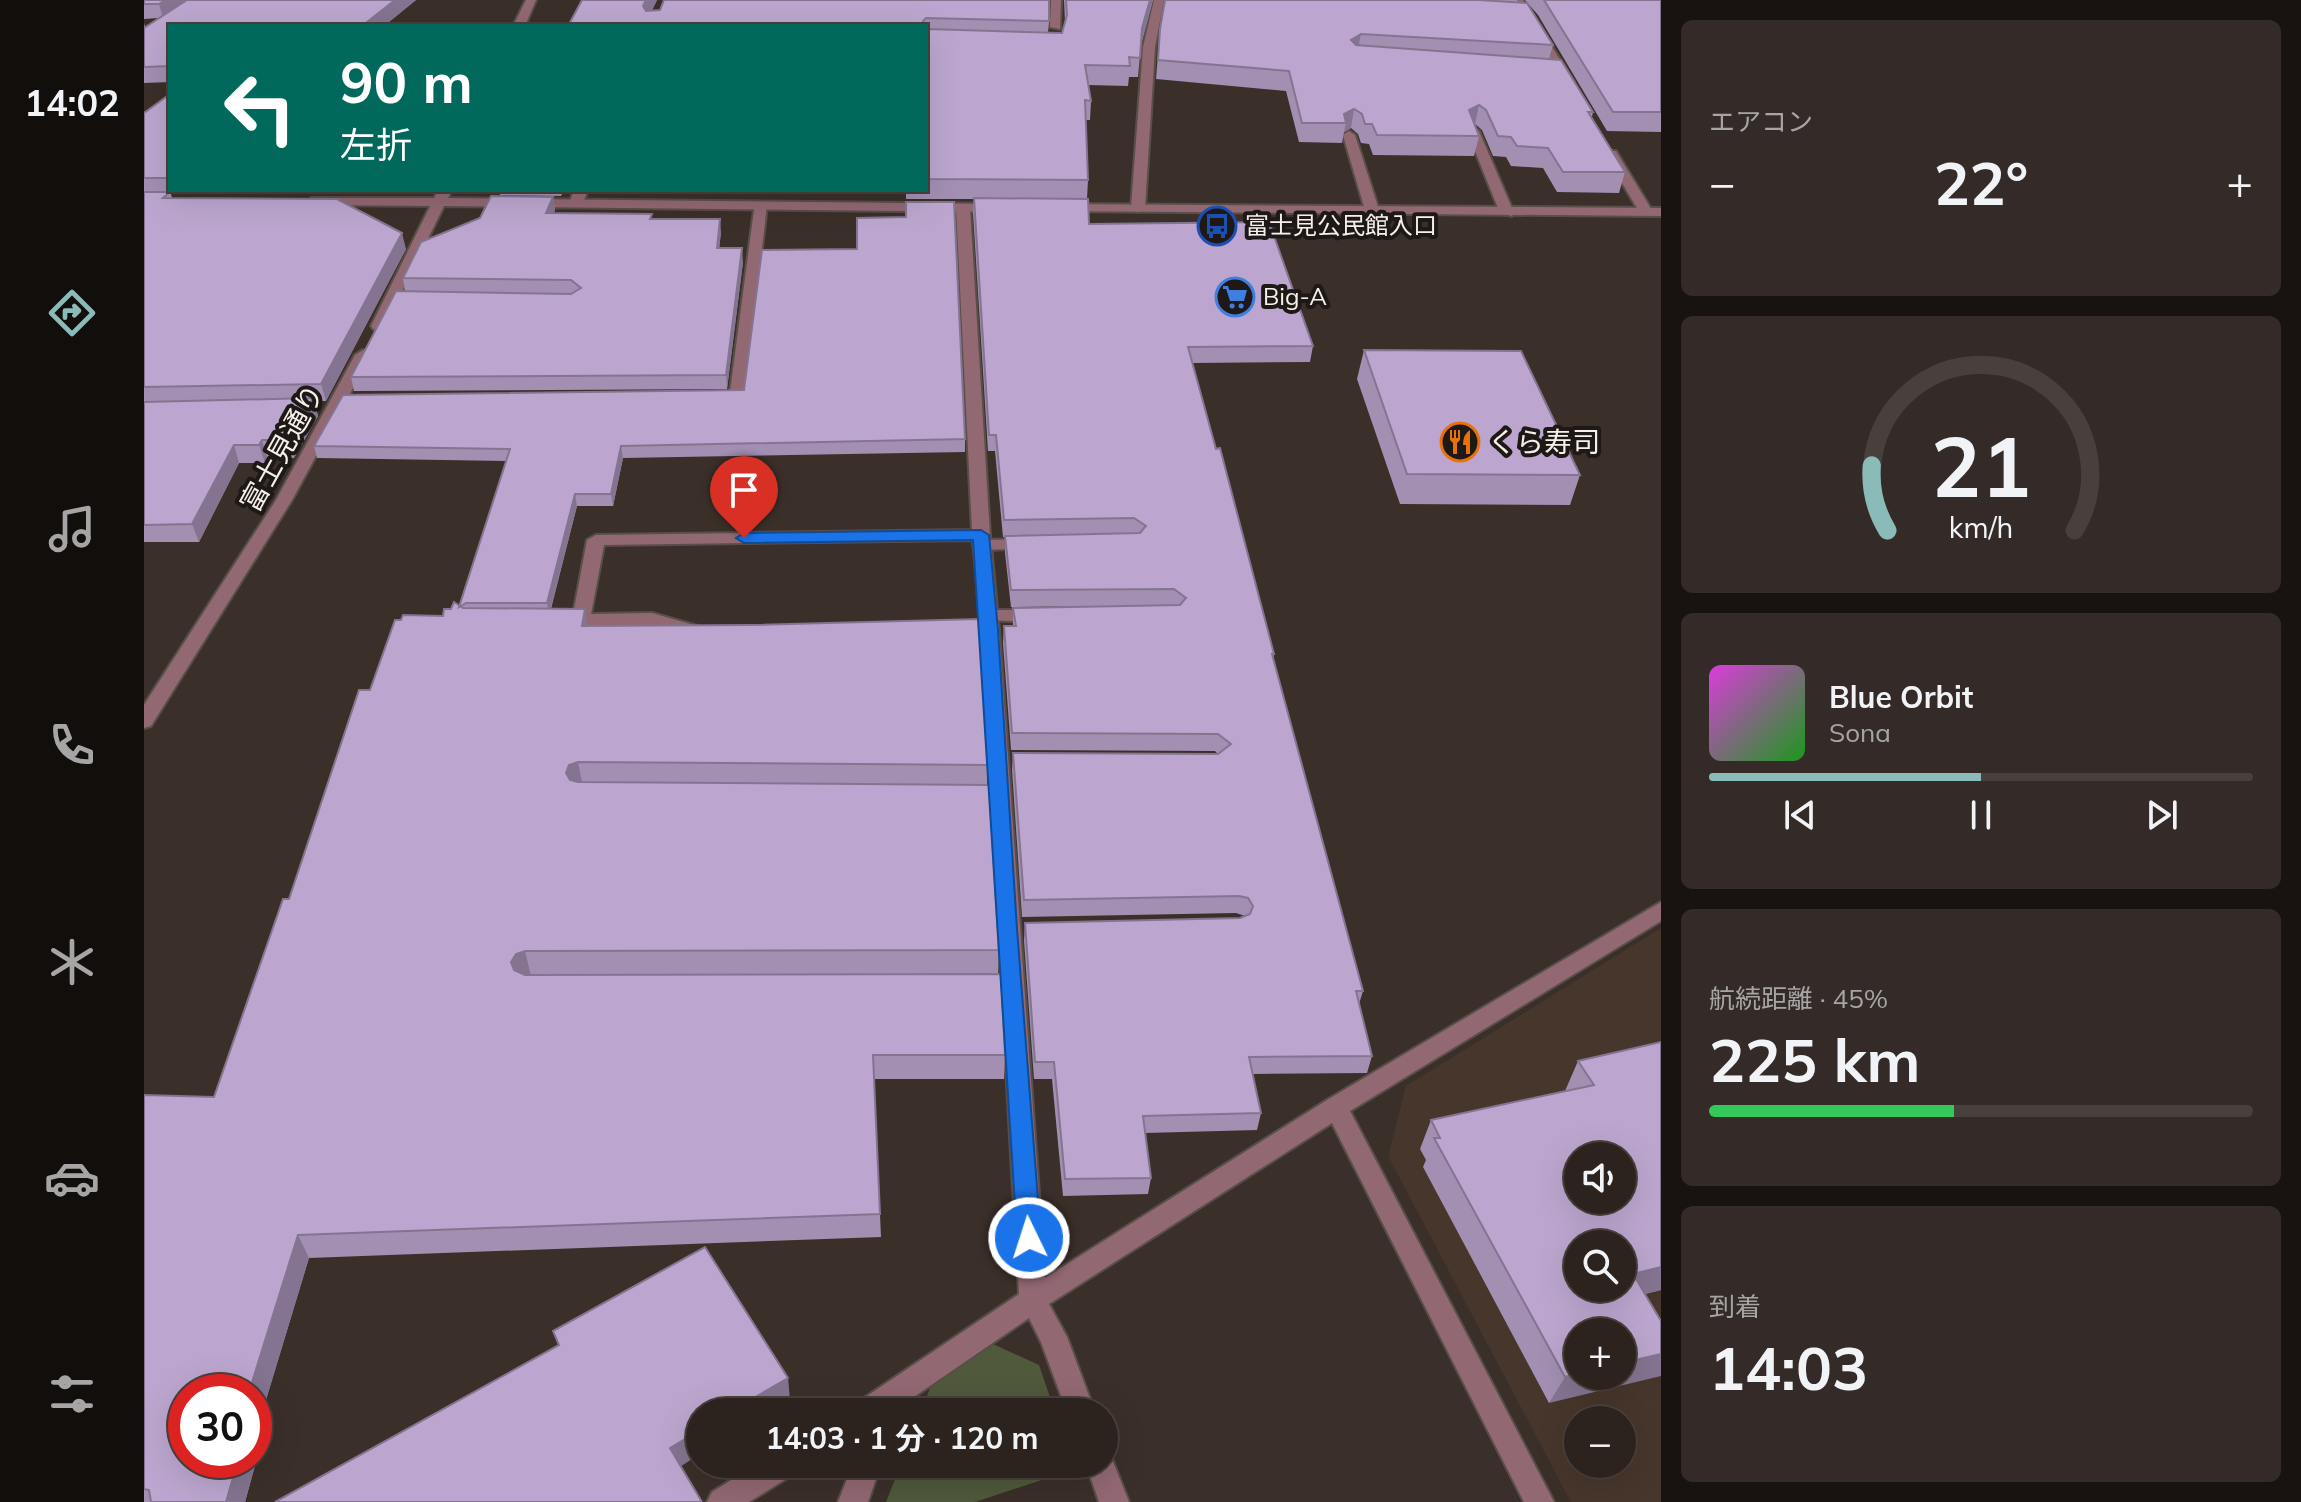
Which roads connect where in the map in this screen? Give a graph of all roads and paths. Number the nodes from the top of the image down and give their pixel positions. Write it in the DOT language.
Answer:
graph roads {
  1 [pos="531,0"];
  2 [pos="1056,0"];
  3 [pos="1159,0"];
  4 [pos="1518,0"];
  5 [pos="1513,15"];
  6 [pos="1529,16"];
  7 [pos="520,24"];
  8 [pos="1057,47"];
  9 [pos="1547,71"];
  10 [pos="1562,72"];
  11 [pos="1578,99"];
  12 [pos="1473,131"];
  13 [pos="1349,135"];
  14 [pos="1602,139"];
  15 [pos="442,196"];
  16 [pos="579,197"];
  17 [pos="300,201"];
  18 [pos="760,205"];
  19 [pos="963,208"];
  20 [pos="1011,208"];
  21 [pos="1043,208"];
  22 [pos="1138,208"];
  23 [pos="1372,210"];
  24 [pos="1654,212"];
  25 [pos="1507,213"];
  26 [pos="705,397"];
  27 [pos="981,540"];
  28 [pos="1042,544"];
  29 [pos="1065,616"];
  30 [pos="581,620"];
  31 [pos="560,623"];
  32 [pos="984,625"];
  33 [pos="718,631"];
  34 [pos="144,721"];
  35 [pos="1661,910"];
  36 [pos="981,987"];
  37 [pos="1012,987"];
  38 [pos="1336,1107"];
  39 [pos="1033,1300"];
  40 [pos="894,1398"];
  41 [pos="1076,1398"];
  42 [pos="761,1478"];
  43 [pos="862,1478"];
  44 [pos="1105,1478"];
  45 [pos="722,1502"];
  46 [pos="853,1502"];
  47 [pos="1114,1502"];
  48 [pos="1539,1502"];
  1 -- 7 [label="street"];
  2 -- 8 [label="street"];
  3 -- 22 [label="street"];
  4 -- 6 [label="street"];
  5 -- 6 [label="street"];
  6 -- 10 [label="street"];
  9 -- 10 [label="street"];
  10 -- 11 [label="street"];
  12 -- 25 [label="street"];
  13 -- 23 [label="street"];
  14 -- 24 [label="street"];
  15 -- 16 [label="street"];
  15 -- 17 [label="street"];
  15 -- 34 [label="street, 富士見通り"];
  16 -- 18 [label="street"];
  18 -- 19 [label="street"];
  18 -- 26 [label="street"];
  19 -- 20 [label="street"];
  19 -- 27 [label="street"];
  21 -- 22 [label="street"];
  22 -- 23 [label="street"];
  23 -- 25 [label="street"];
  24 -- 25 [label="street"];
  27 -- 28 [label="street"];
  27 -- 30 [label="street"];
  27 -- 32 [label="street"];
  29 -- 32 [label="street"];
  30 -- 31 [label="street"];
  30 -- 33 [label="street"];
  32 -- 37 [label="street"];
  35 -- 38 [label="street"];
  36 -- 37 [label="street"];
  37 -- 39 [label="street"];
  38 -- 39 [label="street"];
  38 -- 48 [label="street"];
  39 -- 40 [label="street"];
  39 -- 41 [label="street"];
  42 -- 45 [label="street"];
  43 -- 46 [label="street"];
  44 -- 47 [label="street"];
}
